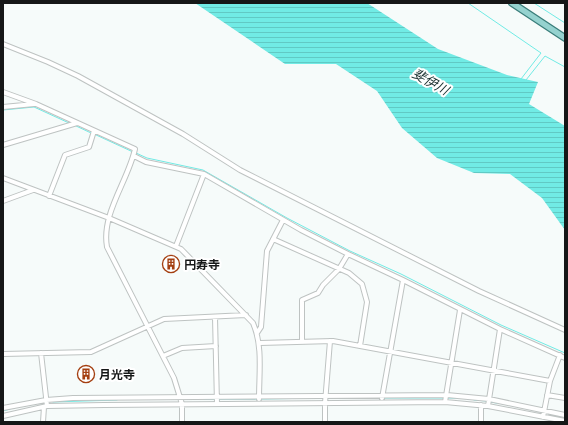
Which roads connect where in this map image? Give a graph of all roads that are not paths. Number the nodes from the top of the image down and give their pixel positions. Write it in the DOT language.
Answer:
graph roads {
  1 [pos="512,3"];
  2 [pos="565,38"];
  3 [pos="3,44"];
  4 [pos="3,92"];
  5 [pos="36,104"];
  6 [pos="3,107"];
  7 [pos="78,123"];
  8 [pos="94,131"];
  9 [pos="3,145"];
  10 [pos="134,156"];
  11 [pos="204,174"];
  12 [pos="3,178"];
  13 [pos="33,190"];
  14 [pos="50,196"];
  15 [pos="3,201"];
  16 [pos="109,218"];
  17 [pos="283,220"];
  18 [pos="273,239"];
  19 [pos="176,246"];
  20 [pos="348,254"];
  21 [pos="339,269"];
  22 [pos="403,280"];
  23 [pos="460,310"];
  24 [pos="246,315"];
  25 [pos="215,317"];
  26 [pos="148,327"];
  27 [pos="500,329"];
  28 [pos="565,330"];
  29 [pos="257,333"];
  30 [pos="330,341"];
  31 [pos="302,342"];
  32 [pos="260,343"];
  33 [pos="216,346"];
  34 [pos="360,346"];
  35 [pos="390,352"];
  36 [pos="41,353"];
  37 [pos="3,354"];
  38 [pos="163,356"];
  39 [pos="560,356"];
  40 [pos="565,358"];
  41 [pos="452,363"];
  42 [pos="493,370"];
  43 [pos="550,381"];
  44 [pos="447,395"];
  45 [pos="547,395"];
  46 [pos="326,396"];
  47 [pos="382,396"];
  48 [pos="180,397"];
  49 [pos="194,397"];
  50 [pos="216,397"];
  51 [pos="259,397"];
  52 [pos="73,398"];
  53 [pos="104,398"];
  54 [pos="114,398"];
  55 [pos="154,398"];
  56 [pos="565,398"];
  57 [pos="489,399"];
  58 [pos="46,400"];
  59 [pos="381,402"];
  60 [pos="445,402"];
  61 [pos="259,403"];
  62 [pos="325,403"];
  63 [pos="154,404"];
  64 [pos="182,404"];
  65 [pos="194,404"];
  66 [pos="217,404"];
  67 [pos="104,405"];
  68 [pos="114,405"];
  69 [pos="481,405"];
  70 [pos="9,406"];
  71 [pos="74,406"];
  72 [pos="488,406"];
  73 [pos="45,407"];
  74 [pos="3,408"];
  75 [pos="544,410"];
  76 [pos="10,414"];
  77 [pos="565,414"];
  78 [pos="3,416"];
  79 [pos="543,417"];
  80 [pos="565,421"];
  81 [pos="43,422"];
  82 [pos="182,422"];
  83 [pos="325,422"];
  84 [pos="481,422"];
  1 -- 2 [label="main road"];
  3 -- 28 [label="street"];
  4 -- 5 [label="street"];
  5 -- 6 [label="street"];
  5 -- 7 [label="street"];
  7 -- 8 [label="street"];
  7 -- 9 [label="street"];
  8 -- 10 [label="street"];
  8 -- 14 [label="street"];
  10 -- 11 [label="street"];
  10 -- 16 [label="street"];
  11 -- 17 [label="street"];
  11 -- 19 [label="street"];
  12 -- 13 [label="street"];
  13 -- 14 [label="street"];
  13 -- 15 [label="street"];
  14 -- 16 [label="street"];
  16 -- 19 [label="street"];
  16 -- 26 [label="street"];
  17 -- 18 [label="street"];
  17 -- 20 [label="street"];
  18 -- 21 [label="street"];
  18 -- 29 [label="street"];
  19 -- 24 [label="street"];
  20 -- 21 [label="street"];
  20 -- 22 [label="street"];
  21 -- 31 [label="street"];
  21 -- 34 [label="street"];
  22 -- 23 [label="street"];
  22 -- 35 [label="street"];
  23 -- 27 [label="street"];
  23 -- 41 [label="street"];
  24 -- 25 [label="street"];
  24 -- 29 [label="street"];
  25 -- 26 [label="street"];
  25 -- 33 [label="street"];
  26 -- 36 [label="street"];
  26 -- 38 [label="street"];
  27 -- 39 [label="street"];
  27 -- 42 [label="street"];
  29 -- 32 [label="street"];
  30 -- 31 [label="street"];
  30 -- 34 [label="street"];
  30 -- 46 [label="street"];
  31 -- 32 [label="street"];
  32 -- 51 [label="street"];
  33 -- 38 [label="street"];
  33 -- 50 [label="street"];
  34 -- 35 [label="street"];
  35 -- 41 [label="street"];
  35 -- 47 [label="street"];
  36 -- 37 [label="street"];
  36 -- 58 [label="street"];
  38 -- 48 [label="street"];
  39 -- 40 [label="street"];
  39 -- 43 [label="street"];
  41 -- 42 [label="street"];
  41 -- 44 [label="street"];
  42 -- 43 [label="street"];
  42 -- 57 [label="street"];
  43 -- 45 [label="street"];
  44 -- 47 [label="street"];
  44 -- 57 [label="street"];
  44 -- 60 [label="street"];
  45 -- 56 [label="street"];
  45 -- 75 [label="street"];
  46 -- 47 [label="street"];
  46 -- 51 [label="street"];
  46 -- 62 [label="street"];
  47 -- 59 [label="street"];
  48 -- 49 [label="street"];
  48 -- 55 [label="street"];
  48 -- 64 [label="street"];
  49 -- 50 [label="street"];
  49 -- 65 [label="street"];
  50 -- 51 [label="street"];
  50 -- 66 [label="street"];
  51 -- 61 [label="street"];
  52 -- 53 [label="street"];
  52 -- 58 [label="street"];
  52 -- 71 [label="street"];
  53 -- 54 [label="street"];
  53 -- 67 [label="street"];
  54 -- 55 [label="street"];
  54 -- 68 [label="street"];
  55 -- 63 [label="street"];
  57 -- 72 [label="street"];
  57 -- 75 [label="street"];
  58 -- 70 [label="street"];
  58 -- 73 [label="street"];
  59 -- 60 [label="street"];
  59 -- 62 [label="street"];
  60 -- 69 [label="street"];
  61 -- 62 [label="street"];
  61 -- 66 [label="street"];
  62 -- 83 [label="street"];
  63 -- 64 [label="street"];
  63 -- 68 [label="street"];
  64 -- 65 [label="street"];
  64 -- 82 [label="street"];
  65 -- 66 [label="street"];
  67 -- 68 [label="street"];
  67 -- 71 [label="street"];
  69 -- 72 [label="street"];
  69 -- 84 [label="street"];
  70 -- 74 [label="street"];
  70 -- 76 [label="street"];
  71 -- 73 [label="street"];
  72 -- 79 [label="street"];
  73 -- 76 [label="street"];
  73 -- 81 [label="street"];
  75 -- 77 [label="street"];
  75 -- 79 [label="street"];
  76 -- 78 [label="street"];
  79 -- 80 [label="street"];
}
